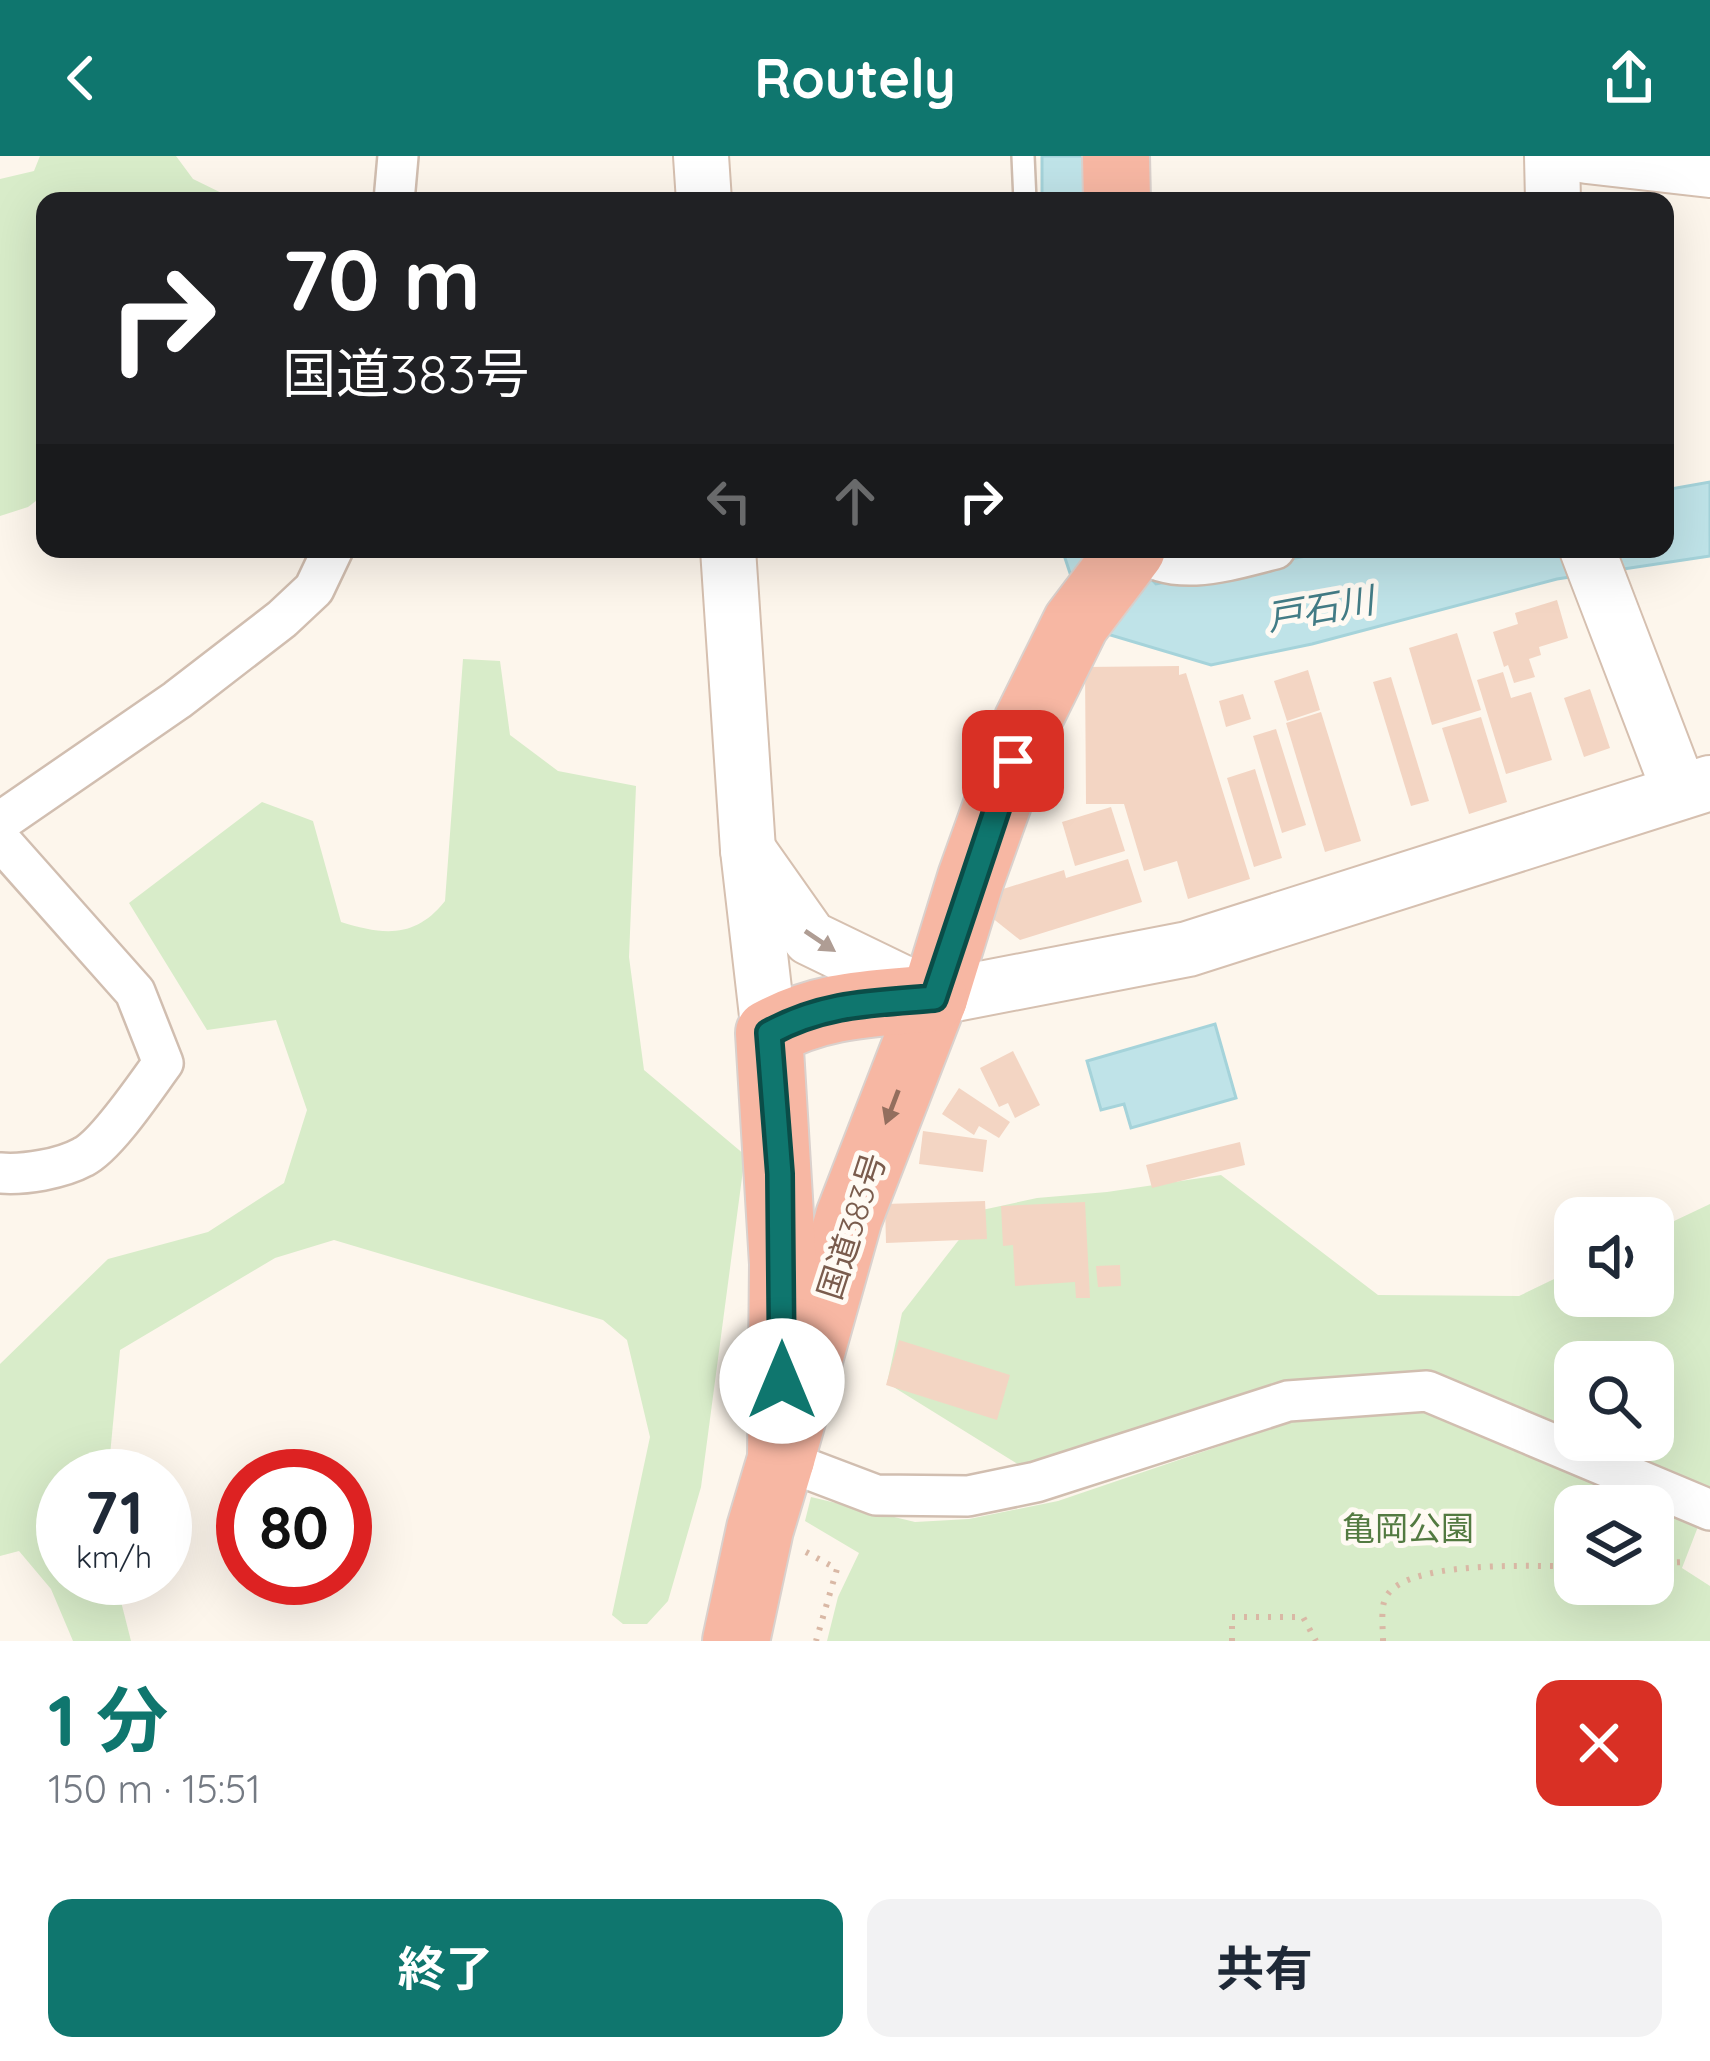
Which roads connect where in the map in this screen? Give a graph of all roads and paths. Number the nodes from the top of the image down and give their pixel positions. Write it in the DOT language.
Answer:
graph roads {
  1 [pos="398,156"];
  2 [pos="701,156"];
  3 [pos="1023,156"];
  4 [pos="1116,156"];
  5 [pos="1552,156"];
  6 [pos="1587,156"];
  7 [pos="1681,163"];
  8 [pos="395,192"];
  9 [pos="703,192"];
  10 [pos="1025,192"];
  11 [pos="1117,192"];
  12 [pos="1553,192"];
  13 [pos="329,558"];
  14 [pos="729,558"];
  15 [pos="1128,558"];
  16 [pos="1148,558"];
  17 [pos="1238,558"];
  18 [pos="1594,570"];
  19 [pos="1695,788"];
  20 [pos="0,822"];
  21 [pos="0,840"];
  22 [pos="748,850"];
  23 [pos="934,998"];
  24 [pos="769,1033"];
  25 [pos="0,1173"];
  26 [pos="782,1459"];
  27 [pos="1710,1510"];
  28 [pos="1674,1562"];
  29 [pos="1686,1562"];
  30 [pos="1554,1567"];
  31 [pos="837,1568"];
  32 [pos="736,1641"];
  33 [pos="816,1641"];
  34 [pos="1232,1641"];
  35 [pos="1316,1641"];
  36 [pos="1383,1641"];
  1 -- 8 [label="street"];
  2 -- 9 [label="street"];
  3 -- 10 [label="lane"];
  4 -- 11 [label="highway"];
  5 -- 12 [label="street"];
  6 -- 7 [label="street"];
  13 -- 20 [label="street"];
  14 -- 22 [label="street"];
  15 -- 23 [label="highway, 国道383号"];
  16 -- 17 [label="street"];
  18 -- 19 [label="street"];
  19 -- 23 [label="street"];
  21 -- 25 [label="street"];
  22 -- 23 [label="street, one-way"];
  22 -- 24 [label="street"];
  23 -- 24 [label="highway"];
  23 -- 26 [label="highway, 国道383号, one-way"];
  24 -- 26 [label="highway, 国道383号"];
  26 -- 27 [label="street"];
  26 -- 32 [label="highway, 国道383号"];
  28 -- 29 [label="path"];
  30 -- 36 [label="path"];
  31 -- 33 [label="path"];
  34 -- 35 [label="path"];
}
